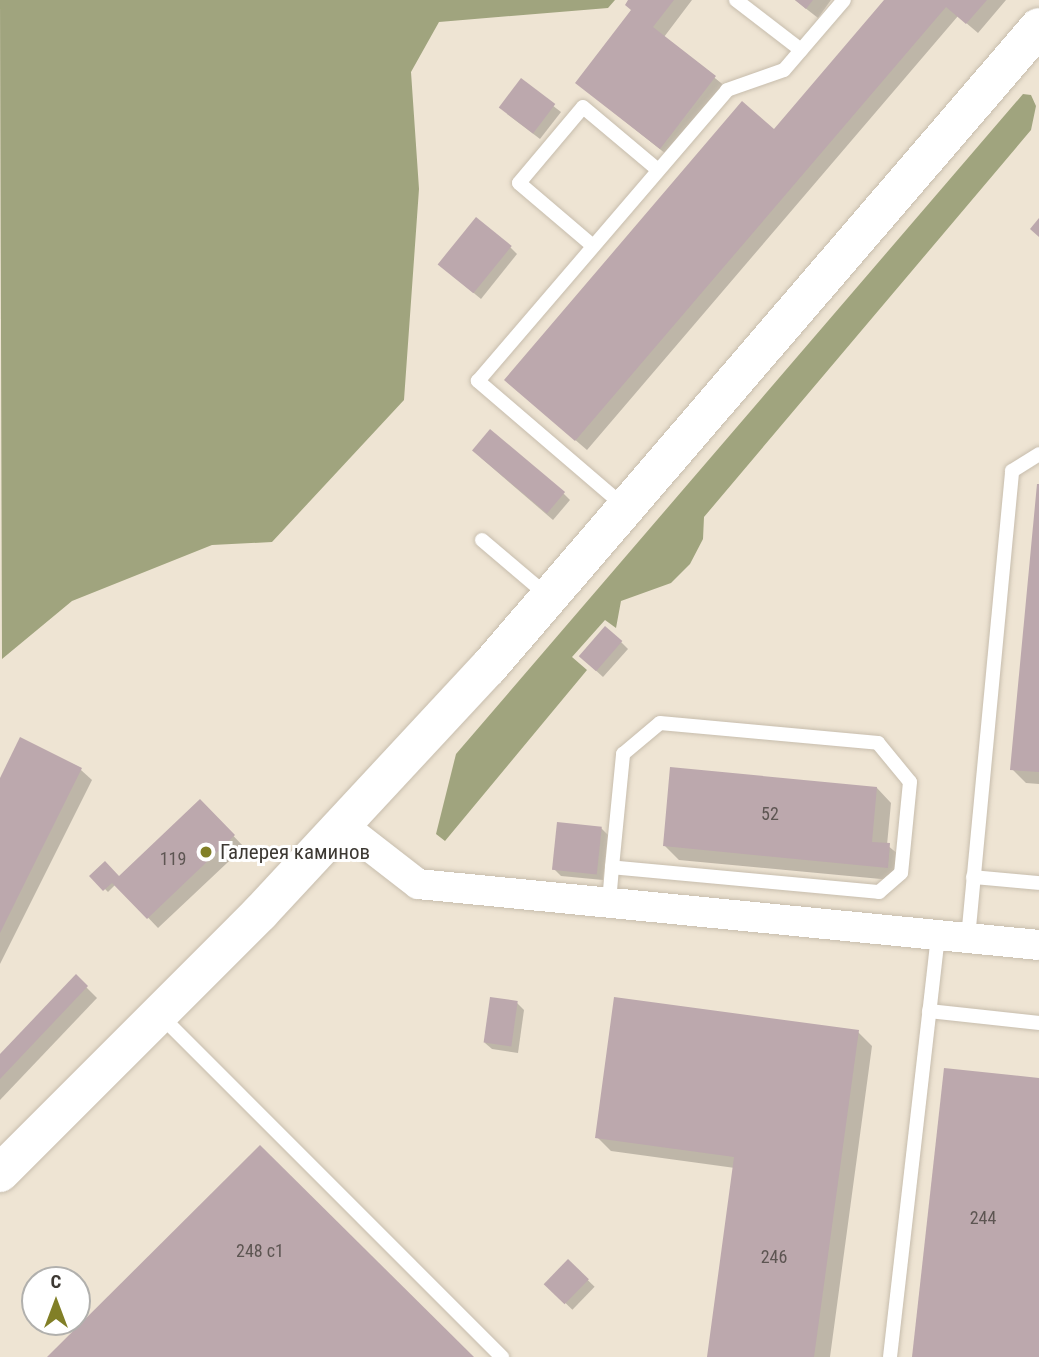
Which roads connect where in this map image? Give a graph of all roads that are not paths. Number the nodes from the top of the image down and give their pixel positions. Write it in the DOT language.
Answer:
graph roads {
  1 [pos="737,0"];
  2 [pos="844,0"];
  3 [pos="1039,27"];
  4 [pos="801,50"];
  5 [pos="658,170"];
  6 [pos="593,247"];
  7 [pos="1039,454"];
  8 [pos="626,508"];
  9 [pos="482,540"];
  10 [pos="549,597"];
  11 [pos="342,825"];
  12 [pos="612,867"];
  13 [pos="974,877"];
  14 [pos="1039,883"];
  15 [pos="609,902"];
  16 [pos="938,934"];
  17 [pos="968,937"];
  18 [pos="1039,945"];
  19 [pos="929,1010"];
  20 [pos="159,1014"];
  21 [pos="1039,1023"];
  22 [pos="0,1173"];
  23 [pos="502,1357"];
  24 [pos="890,1357"];
  1 -- 4 [label="lane"];
  2 -- 4 [label="lane"];
  3 -- 8 [label="street"];
  4 -- 5 [label="lane"];
  5 -- 6 [label="lane"];
  5 -- 6 [label="lane"];
  6 -- 8 [label="lane"];
  7 -- 13 [label="lane"];
  8 -- 10 [label="street"];
  9 -- 10 [label="lane"];
  10 -- 11 [label="street"];
  11 -- 15 [label="street"];
  11 -- 20 [label="street"];
  12 -- 12 [label="lane"];
  12 -- 15 [label="lane"];
  13 -- 14 [label="lane"];
  13 -- 17 [label="lane"];
  15 -- 16 [label="street"];
  16 -- 17 [label="street"];
  16 -- 19 [label="lane"];
  17 -- 18 [label="street"];
  19 -- 21 [label="lane"];
  19 -- 24 [label="lane"];
  20 -- 22 [label="street"];
  20 -- 23 [label="lane"];
}
